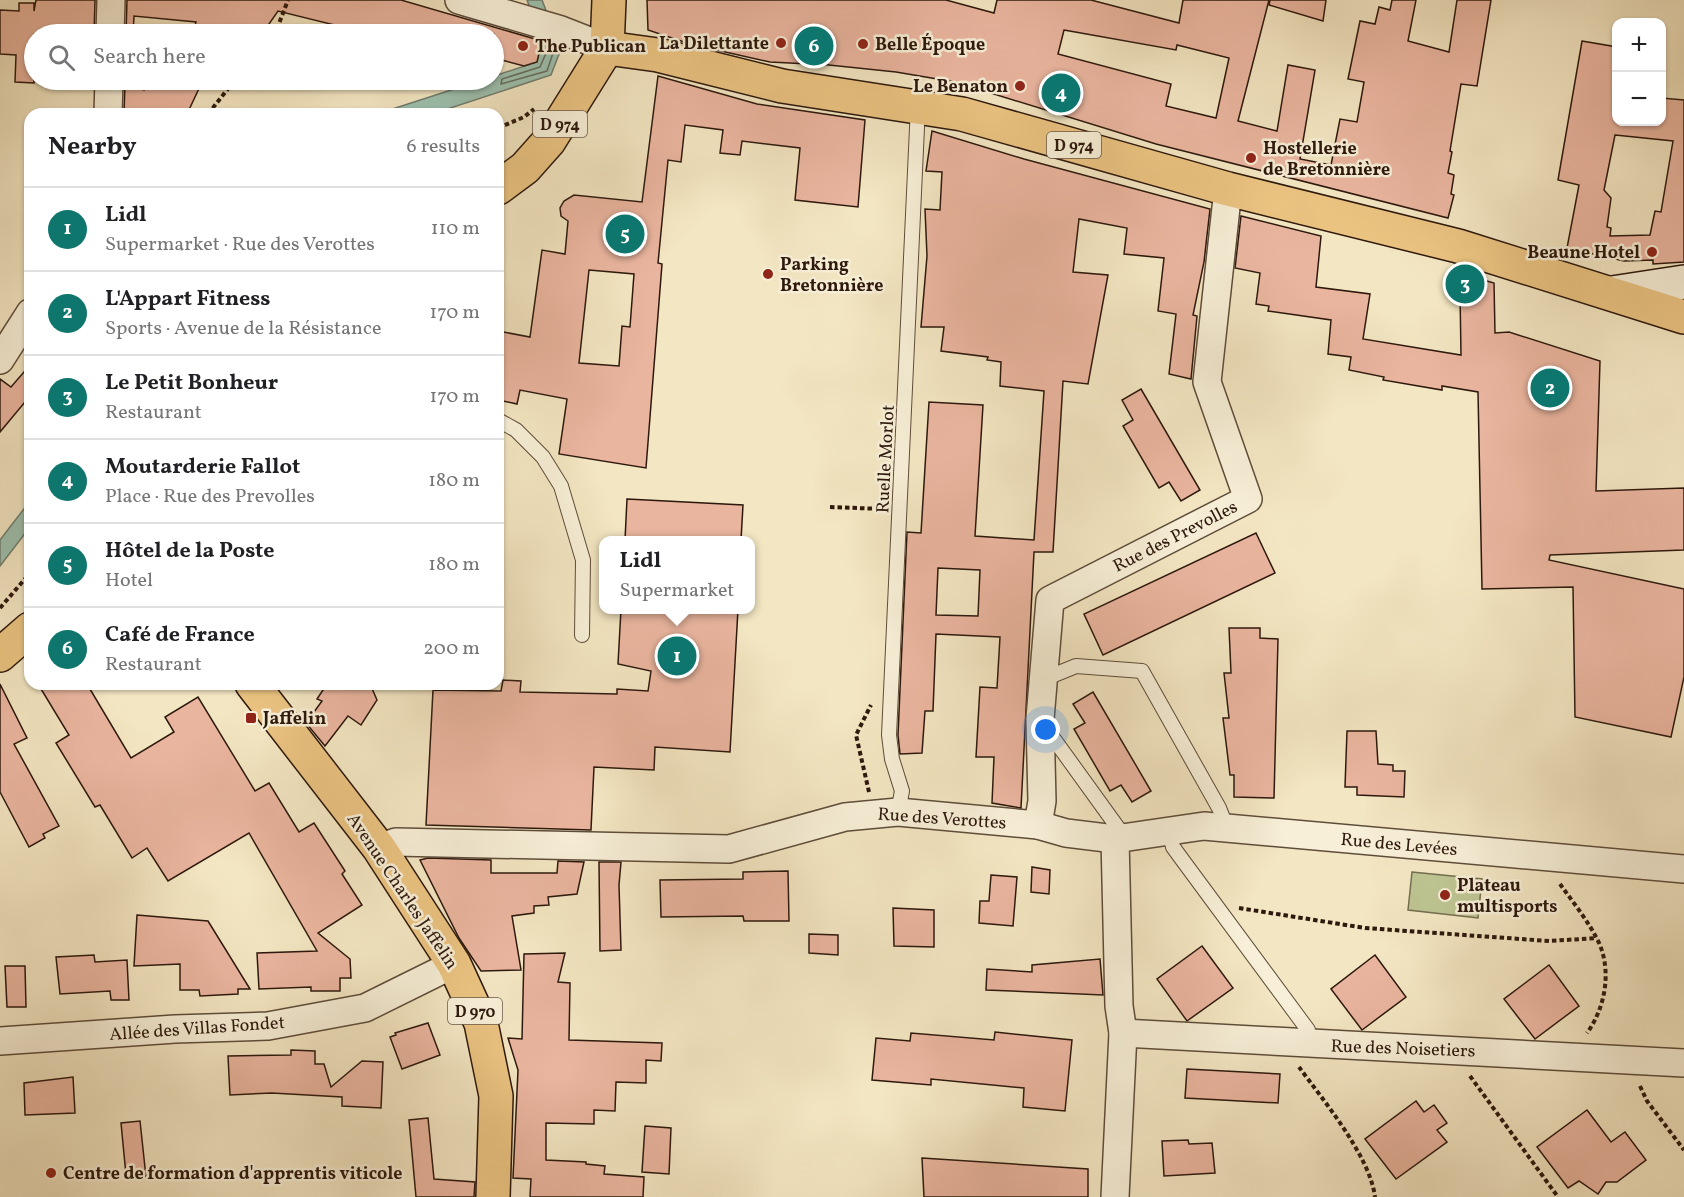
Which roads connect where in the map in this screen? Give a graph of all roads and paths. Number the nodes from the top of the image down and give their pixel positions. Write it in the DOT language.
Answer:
graph roads {
  1 [pos="111,0"];
  2 [pos="288,0"];
  3 [pos="459,0"];
  4 [pos="609,0"];
  5 [pos="110,24"];
  6 [pos="279,24"];
  7 [pos="607,48"];
  8 [pos="109,90"];
  9 [pos="228,90"];
  10 [pos="537,106"];
  11 [pos="918,106"];
  12 [pos="108,108"];
  13 [pos="213,108"];
  14 [pos="504,125"];
  15 [pos="504,184"];
  16 [pos="1228,189"];
  17 [pos="1684,282"];
  18 [pos="1612,293"];
  19 [pos="1684,317"];
  20 [pos="24,322"];
  21 [pos="0,360"];
  22 [pos="504,423"];
  23 [pos="830,507"];
  24 [pos="886,509"];
  25 [pos="24,580"];
  26 [pos="0,608"];
  27 [pos="24,634"];
  28 [pos="582,635"];
  29 [pos="0,655"];
  30 [pos="1044,679"];
  31 [pos="257,690"];
  32 [pos="1040,719"];
  33 [pos="898,812"];
  34 [pos="1038,825"];
  35 [pos="1227,828"];
  36 [pos="1170,833"];
  37 [pos="1120,839"];
  38 [pos="379,848"];
  39 [pos="1551,858"];
  40 [pos="1684,869"];
  41 [pos="1218,908"];
  42 [pos="1597,938"];
  43 [pos="454,964"];
  44 [pos="1123,1033"];
  45 [pos="0,1041"];
  46 [pos="1300,1044"];
  47 [pos="1462,1050"];
  48 [pos="1580,1056"];
  49 [pos="1637,1060"];
  50 [pos="1684,1063"];
  51 [pos="1684,1150"];
  52 [pos="493,1197"];
  53 [pos="1115,1197"];
  54 [pos="1375,1197"];
  55 [pos="1558,1197"];
  1 -- 5 [label="street"];
  2 -- 6 [label="path"];
  3 -- 7 [label="street"];
  4 -- 7 [label="main road"];
  7 -- 11 [label="main road, D 974"];
  7 -- 15 [label="main road, D 974"];
  8 -- 12 [label="street"];
  9 -- 13 [label="path"];
  10 -- 14 [label="path"];
  11 -- 16 [label="main road, D 974"];
  11 -- 33 [label="lane, Ruelle Morlot"];
  16 -- 18 [label="main road, D 974"];
  16 -- 30 [label="street, Rue des Prevolles"];
  17 -- 18 [label="main road"];
  18 -- 19 [label="main road, D 974"];
  20 -- 21 [label="street"];
  22 -- 28 [label="lane"];
  23 -- 24 [label="path"];
  25 -- 26 [label="path"];
  27 -- 29 [label="main road"];
  30 -- 32 [label="street, Rue des Prevolles"];
  30 -- 35 [label="lane"];
  31 -- 38 [label="main road, Avenue Charles Jaffelin / D 970"];
  32 -- 34 [label="street, Rue des Prevolles"];
  32 -- 37 [label="lane"];
  33 -- 34 [label="street, Rue des Verottes"];
  33 -- 38 [label="street, Rue des Verottes"];
  34 -- 37 [label="street, Rue des Verottes"];
  35 -- 36 [label="street, Rue des Levées"];
  35 -- 39 [label="street, Rue des Levées"];
  36 -- 37 [label="street, Rue des Levées"];
  36 -- 41 [label="lane"];
  37 -- 44 [label="street"];
  38 -- 43 [label="main road, Avenue Charles Jaffelin / D 970"];
  39 -- 40 [label="street, Rue des Levées"];
  39 -- 42 [label="path"];
  41 -- 42 [label="path"];
  41 -- 46 [label="lane"];
  42 -- 48 [label="path"];
  43 -- 45 [label="street, Allée des Villas Fondet"];
  43 -- 52 [label="main road, Avenue Charles Jaffelin / D 970"];
  44 -- 46 [label="street, Rue des Noisetiers"];
  44 -- 53 [label="street"];
  46 -- 47 [label="street, Rue des Noisetiers"];
  46 -- 54 [label="path"];
  47 -- 48 [label="street, Rue des Noisetiers"];
  47 -- 55 [label="path"];
  48 -- 49 [label="street, Rue des Noisetiers"];
  49 -- 50 [label="street, Rue des Noisetiers"];
  49 -- 51 [label="path"];
}
